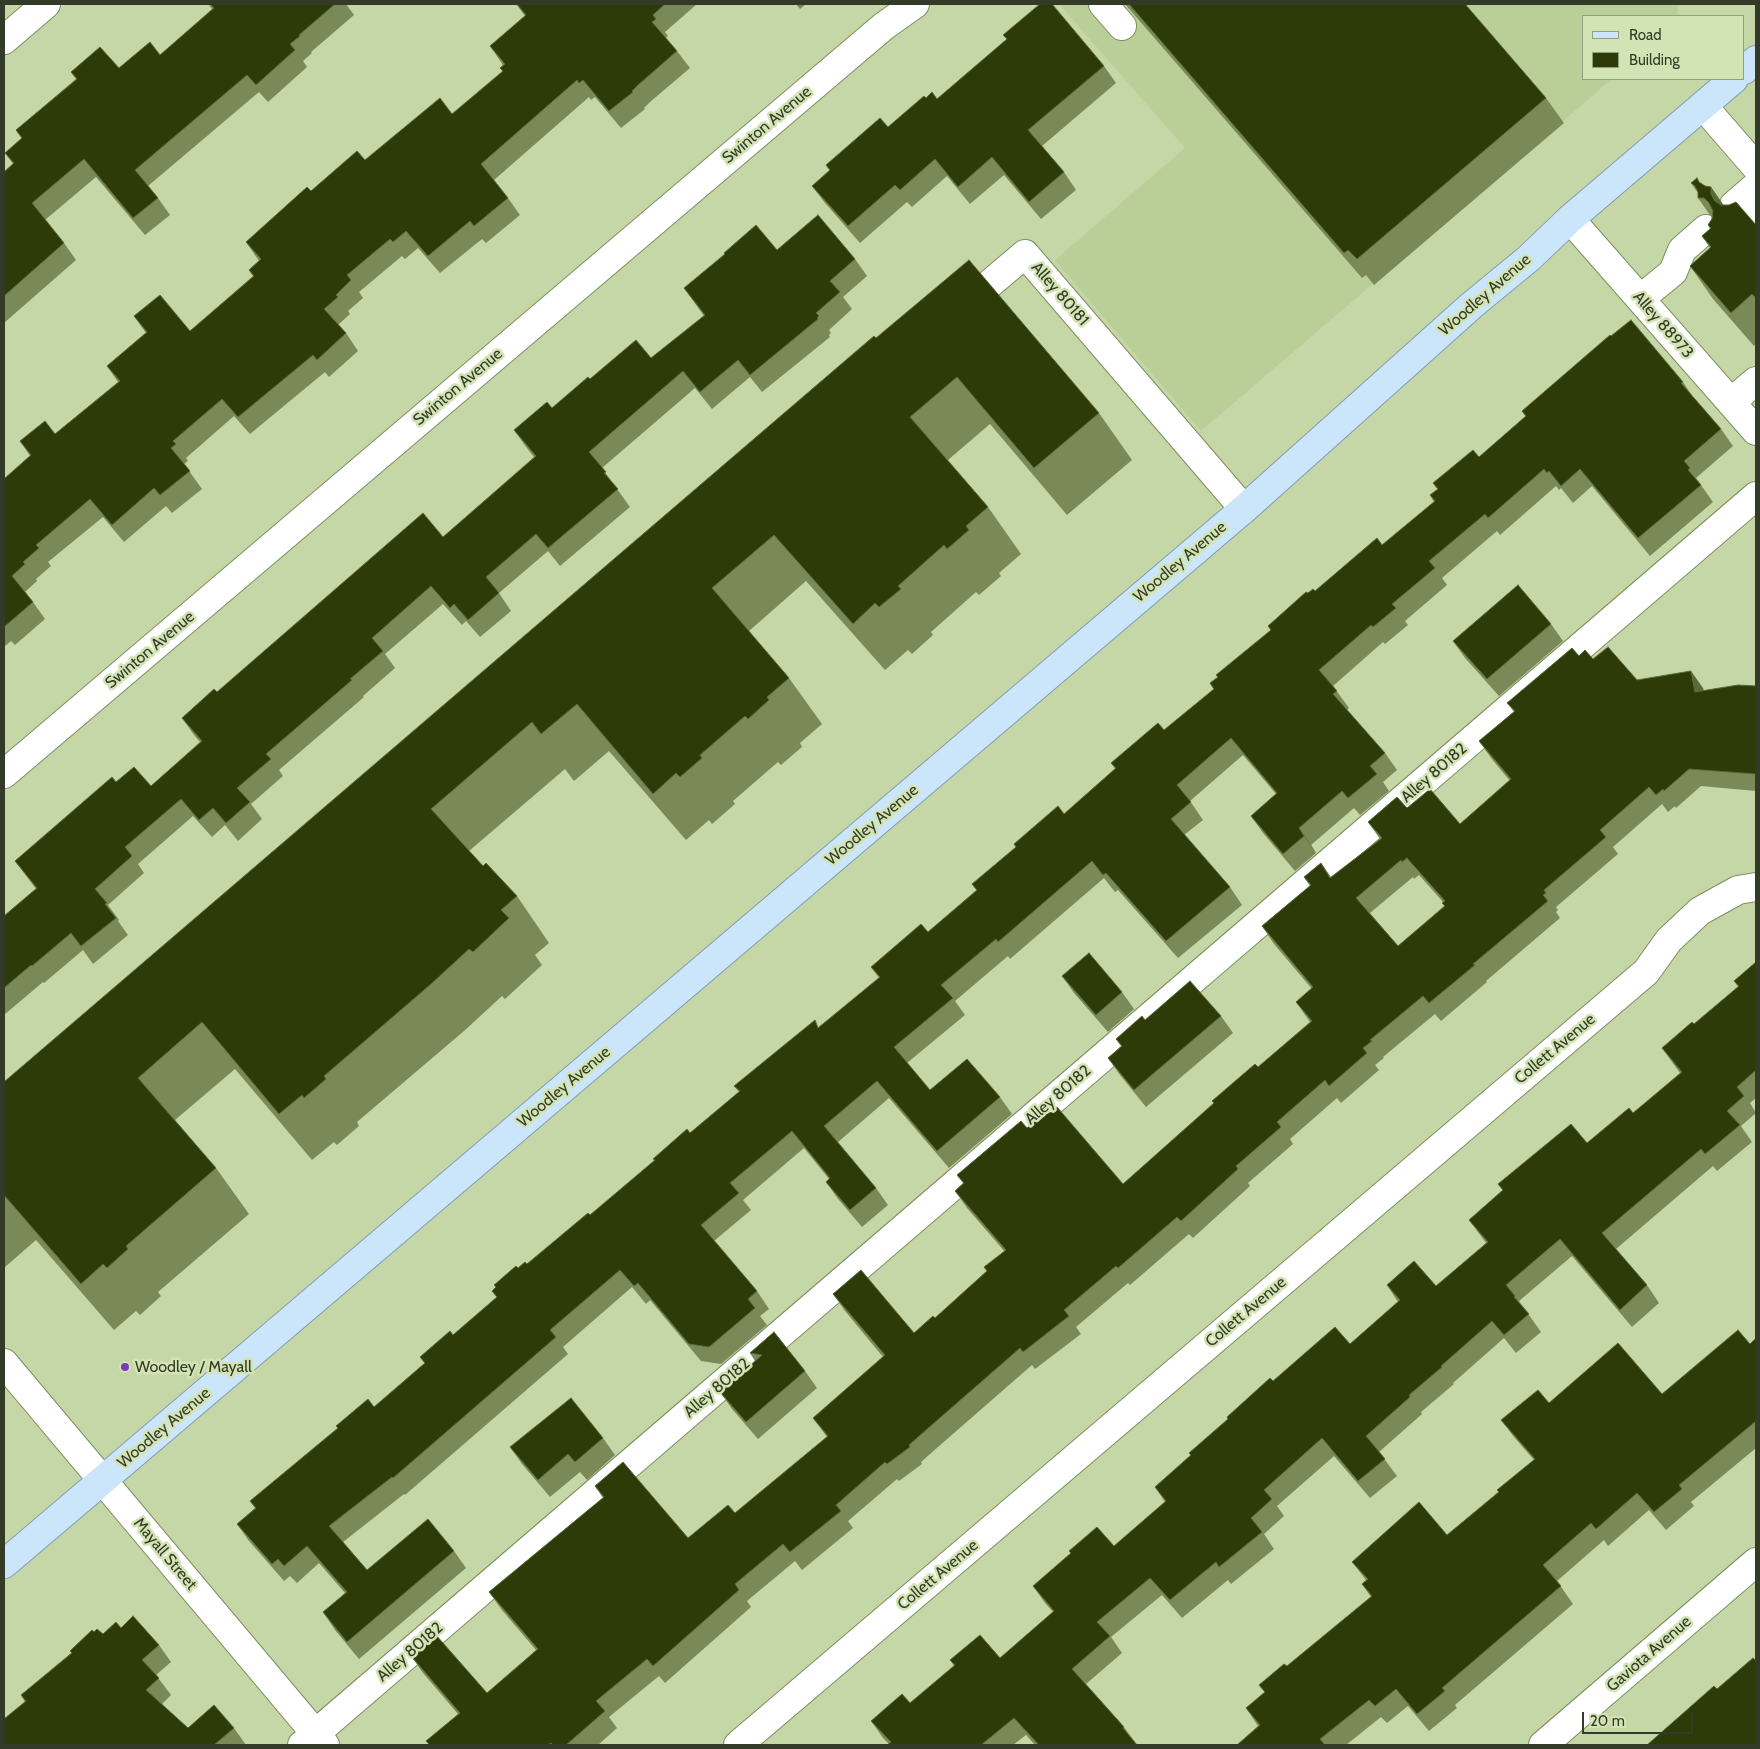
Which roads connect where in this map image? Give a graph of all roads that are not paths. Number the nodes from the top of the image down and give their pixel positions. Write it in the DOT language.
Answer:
graph roads {
  1 [pos="46,4"];
  2 [pos="916,4"];
  3 [pos="1103,4"];
  4 [pos="1122,26"];
  5 [pos="4,40"];
  6 [pos="1756,60"];
  7 [pos="1745,69"];
  8 [pos="1733,80"];
  9 [pos="1703,106"];
  10 [pos="1756,167"];
  11 [pos="1756,186"];
  12 [pos="1746,215"];
  13 [pos="1570,219"];
  14 [pos="1713,238"];
  15 [pos="1640,299"];
  16 [pos="942,324"];
  17 [pos="1756,381"];
  18 [pos="1731,402"];
  19 [pos="1756,431"];
  20 [pos="1756,496"];
  21 [pos="1244,508"];
  22 [pos="4,774"];
  23 [pos="1756,888"];
  24 [pos="4,1363"];
  25 [pos="103,1480"];
  26 [pos="1756,1562"];
  27 [pos="4,1564"];
  28 [pos="314,1741"];
  29 [pos="738,1745"];
  30 [pos="1542,1745"];
  1 -- 5 [label="street"];
  2 -- 22 [label="street, Swinton Avenue"];
  3 -- 4 [label="street"];
  6 -- 7 [label="main road"];
  8 -- 9 [label="main road, Woodley Avenue"];
  9 -- 10 [label="street"];
  9 -- 13 [label="main road, Woodley Avenue"];
  11 -- 12 [label="street"];
  13 -- 15 [label="street, Alley 88973"];
  13 -- 21 [label="main road, Woodley Avenue"];
  14 -- 15 [label="street"];
  15 -- 18 [label="street, Alley 88973"];
  16 -- 21 [label="street, Alley 80181"];
  17 -- 18 [label="street"];
  18 -- 19 [label="street, Alley 88973"];
  20 -- 28 [label="street, Alley 80182"];
  21 -- 25 [label="main road, Woodley Avenue"];
  23 -- 29 [label="street, Collett Avenue"];
  24 -- 25 [label="street, Mayall Street"];
  25 -- 27 [label="main road, Woodley Avenue"];
  25 -- 28 [label="street, Mayall Street"];
  26 -- 30 [label="street, Gaviota Avenue"];
}
